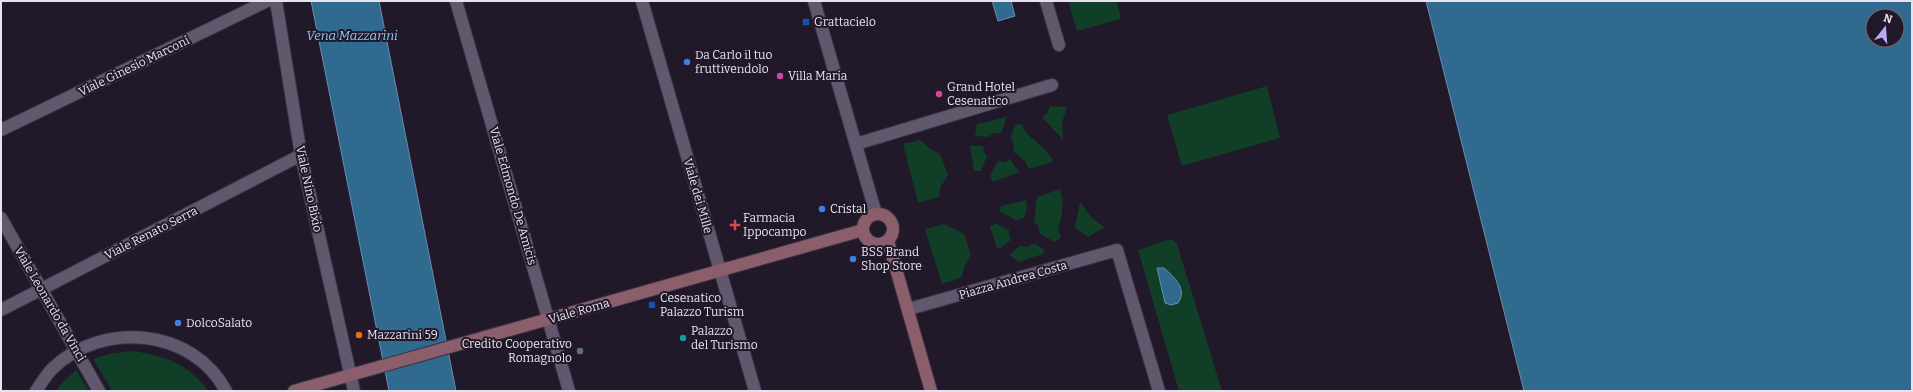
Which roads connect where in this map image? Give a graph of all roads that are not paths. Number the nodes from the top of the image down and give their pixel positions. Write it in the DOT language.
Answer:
graph roads {
  1 [pos="267,1"];
  2 [pos="276,1"];
  3 [pos="456,1"];
  4 [pos="642,1"];
  5 [pos="815,1"];
  6 [pos="1046,1"];
  7 [pos="1059,45"];
  8 [pos="1052,85"];
  9 [pos="1,130"];
  10 [pos="856,144"];
  11 [pos="301,155"];
  12 [pos="876,214"];
  13 [pos="1,218"];
  14 [pos="863,230"];
  15 [pos="888,241"];
  16 [pos="719,271"];
  17 [pos="42,290"];
  18 [pos="909,309"];
  19 [pos="1,310"];
  20 [pos="549,319"];
  21 [pos="77,351"];
  22 [pos="351,376"];
  23 [pos="36,391"];
  24 [pos="99,391"];
  25 [pos="226,391"];
  26 [pos="294,391"];
  27 [pos="354,391"];
  28 [pos="569,391"];
  29 [pos="755,391"];
  30 [pos="931,391"];
  31 [pos="1159,391"];
  1 -- 9 [label="street, Viale Ginesio Marconi"];
  2 -- 11 [label="street, Viale Nino Bixio"];
  3 -- 20 [label="street, Viale Edmondo De Amicis"];
  4 -- 16 [label="street, Viale dei Mille"];
  5 -- 10 [label="street"];
  6 -- 7 [label="street"];
  8 -- 10 [label="street"];
  10 -- 12 [label="street"];
  11 -- 17 [label="street, Viale Renato Serra"];
  11 -- 22 [label="street, Viale Nino Bixio"];
  12 -- 14 [label="street"];
  12 -- 15 [label="street"];
  13 -- 17 [label="street, Viale Leonardo da Vinci"];
  14 -- 15 [label="street"];
  14 -- 16 [label="street, Viale Roma"];
  15 -- 18 [label="street"];
  16 -- 20 [label="street, Viale Roma"];
  16 -- 29 [label="street, Viale dei Mille"];
  17 -- 19 [label="street, Viale Renato Serra"];
  17 -- 21 [label="street, Viale Leonardo da Vinci"];
  18 -- 30 [label="street"];
  18 -- 31 [label="street, Piazza Andrea Costa"];
  20 -- 22 [label="street, Viale Roma"];
  20 -- 28 [label="street, Viale Edmondo De Amicis"];
  21 -- 23 [label="street"];
  21 -- 24 [label="street, Viale Leonardo da Vinci"];
  21 -- 25 [label="street"];
  22 -- 26 [label="street, Viale Roma"];
  22 -- 27 [label="street, Viale Nino Bixio"];
}
